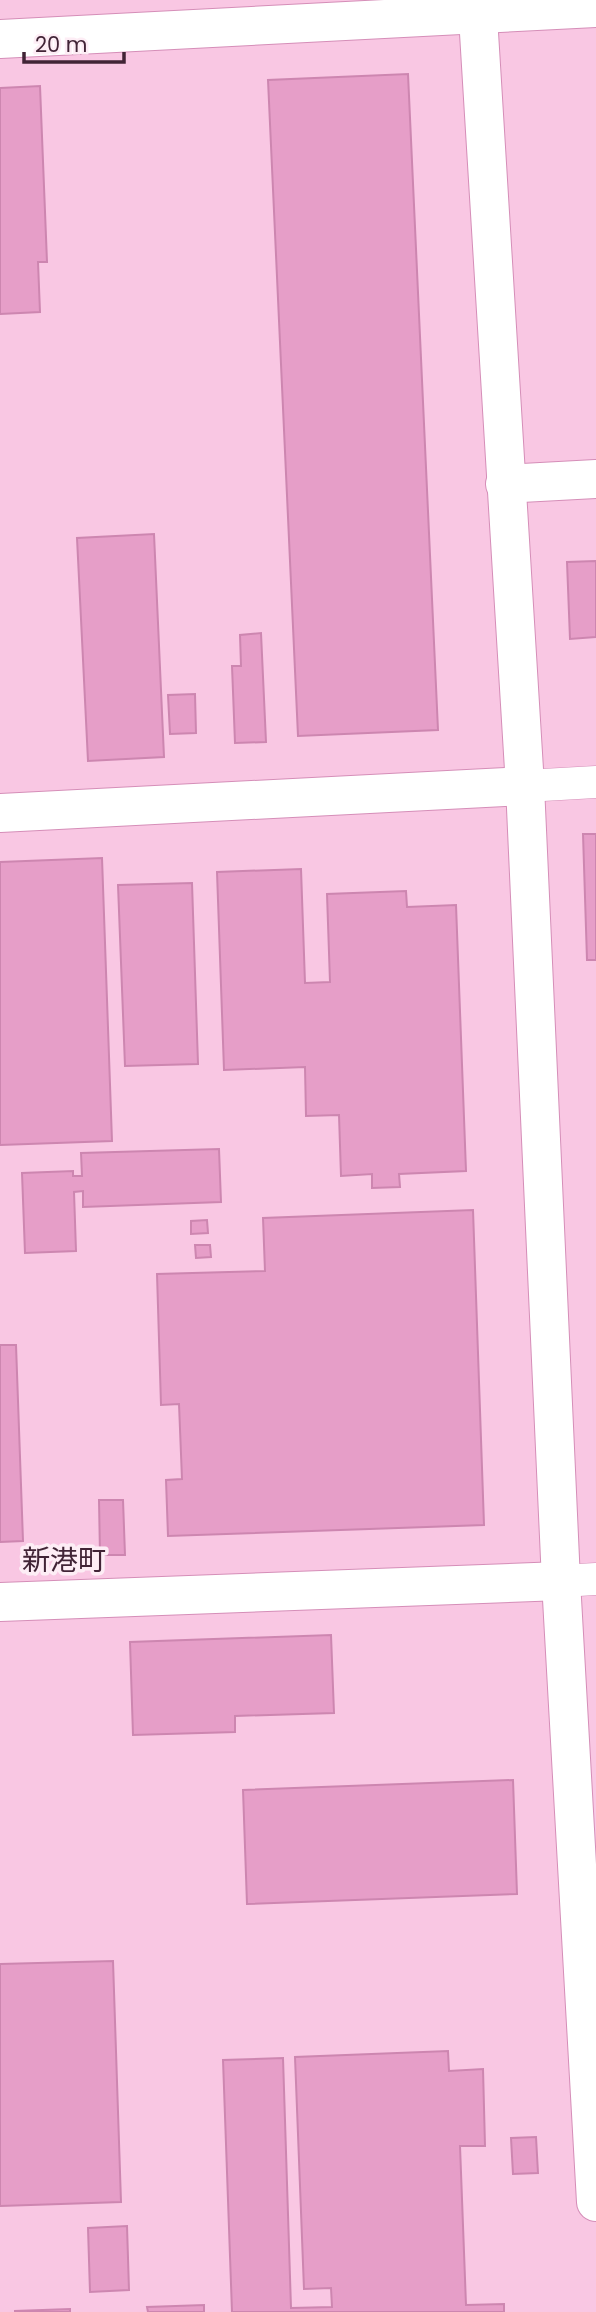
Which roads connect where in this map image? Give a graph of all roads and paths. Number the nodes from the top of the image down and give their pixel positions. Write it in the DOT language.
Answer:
graph roads {
  1 [pos="477,7"];
  2 [pos="596,8"];
  3 [pos="0,39"];
  4 [pos="596,479"];
  5 [pos="505,484"];
  6 [pos="596,782"];
  7 [pos="525,786"];
  8 [pos="0,813"];
  9 [pos="578,1580"];
  10 [pos="0,1602"];
  11 [pos="590,1997"];
  12 [pos="596,2202"];
  1 -- 2 [label="street"];
  1 -- 3 [label="street"];
  1 -- 5 [label="street"];
  4 -- 5 [label="street"];
  5 -- 7 [label="street"];
  6 -- 7 [label="street"];
  7 -- 8 [label="street"];
  7 -- 9 [label="street"];
  9 -- 10 [label="street"];
  9 -- 11 [label="street"];
  11 -- 12 [label="street"];
}
